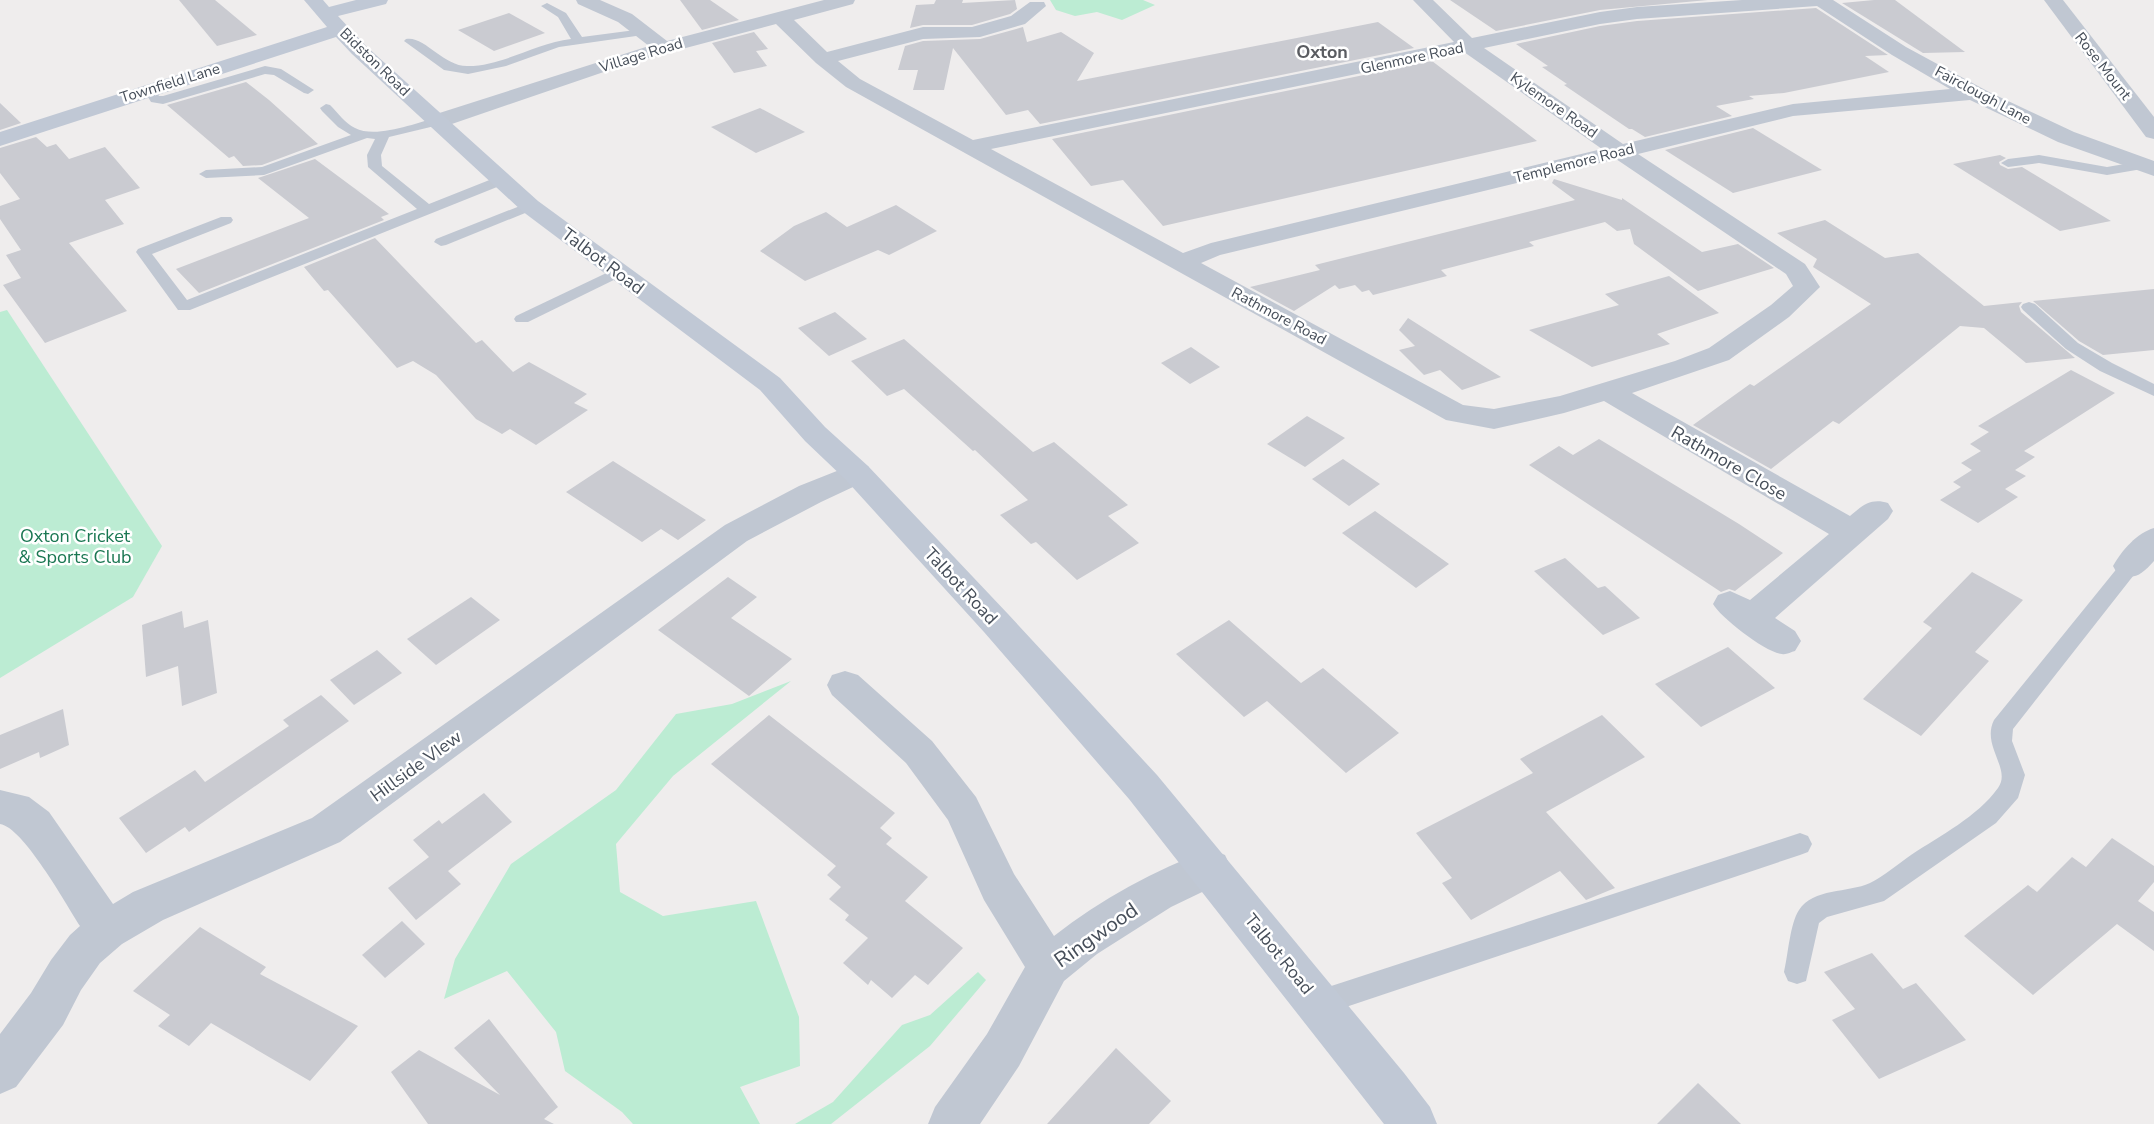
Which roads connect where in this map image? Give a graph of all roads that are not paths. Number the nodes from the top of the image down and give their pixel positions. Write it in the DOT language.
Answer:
graph roads {
  1 [pos="379,0"];
  2 [pos="585,0"];
  3 [pos="846,0"];
  4 [pos="1422,0"];
  5 [pos="1822,0"];
  6 [pos="2053,0"];
  7 [pos="547,6"];
  8 [pos="1037,6"];
  9 [pos="320,7"];
  10 [pos="780,17"];
  11 [pos="341,29"];
  12 [pos="643,32"];
  13 [pos="578,40"];
  14 [pos="410,41"];
  15 [pos="1469,46"];
  16 [pos="662,47"];
  17 [pos="823,59"];
  18 [pos="149,89"];
  19 [pos="308,90"];
  20 [pos="1974,93"];
  21 [pos="326,108"];
  22 [pos="438,121"];
  23 [pos="2154,132"];
  24 [pos="384,133"];
  25 [pos="367,134"];
  26 [pos="0,140"];
  27 [pos="971,147"];
  28 [pos="1620,152"];
  29 [pos="2008,163"];
  30 [pos="2148,167"];
  31 [pos="206,174"];
  32 [pos="502,180"];
  33 [pos="530,206"];
  34 [pos="424,210"];
  35 [pos="226,220"];
  36 [pos="441,243"];
  37 [pos="1180,263"];
  38 [pos="618,272"];
  39 [pos="1807,287"];
  40 [pos="2029,307"];
  41 [pos="522,319"];
  42 [pos="1607,391"];
  43 [pos="2154,391"];
  44 [pos="857,473"];
  45 [pos="1877,511"];
  46 [pos="1852,532"];
  47 [pos="2154,540"];
  48 [pos="2130,566"];
  49 [pos="1783,641"];
  50 [pos="845,685"];
  51 [pos="0,807"];
  52 [pos="1800,844"];
  53 [pos="1210,868"];
  54 [pos="107,930"];
  55 [pos="1049,966"];
  56 [pos="1797,972"];
  57 [pos="1319,1003"];
  58 [pos="0,1071"];
  59 [pos="952,1124"];
  60 [pos="1413,1124"];
  1 -- 9 [label="main road"];
  2 -- 12 [label="street"];
  3 -- 10 [label="street, Village Road"];
  4 -- 15 [label="street, Kylemore Road"];
  5 -- 15 [label="street, Glenmore Road"];
  5 -- 20 [label="street, Fairclough Lane"];
  6 -- 23 [label="street, Rose Mount"];
  7 -- 13 [label="lane"];
  8 -- 17 [label="street"];
  9 -- 11 [label="main road, Bidston Road"];
  10 -- 16 [label="street, Village Road"];
  10 -- 17 [label="street, Rathmore Road"];
  11 -- 18 [label="main road, Townfield Lane"];
  11 -- 22 [label="main road, Bidston Road"];
  12 -- 13 [label="lane"];
  12 -- 16 [label="street"];
  13 -- 14 [label="lane"];
  15 -- 27 [label="street, Glenmore Road"];
  15 -- 28 [label="street, Kylemore Road"];
  16 -- 22 [label="street, Village Road"];
  17 -- 27 [label="street, Rathmore Road"];
  18 -- 19 [label="lane"];
  18 -- 26 [label="main road, Townfield Lane"];
  20 -- 28 [label="street, Templemore Road"];
  20 -- 30 [label="street, Fairclough Lane"];
  21 -- 25 [label="lane"];
  22 -- 24 [label="lane"];
  22 -- 32 [label="main road, Talbot Road"];
  24 -- 25 [label="lane"];
  24 -- 34 [label="lane"];
  25 -- 31 [label="lane"];
  27 -- 37 [label="street, Rathmore Road"];
  28 -- 37 [label="street, Templemore Road"];
  28 -- 39 [label="street, Kylemore Road"];
  29 -- 30 [label="lane"];
  32 -- 33 [label="main road, Talbot Road"];
  32 -- 34 [label="lane"];
  33 -- 36 [label="lane"];
  33 -- 38 [label="main road, Talbot Road"];
  34 -- 35 [label="lane"];
  37 -- 42 [label="street, Rathmore Road"];
  38 -- 41 [label="lane"];
  38 -- 44 [label="main road, Talbot Road"];
  39 -- 42 [label="street, Rathmore Road"];
  40 -- 43 [label="lane"];
  42 -- 46 [label="street, Rathmore Close"];
  44 -- 53 [label="main road, Talbot Road"];
  44 -- 54 [label="street, Hillside VIew"];
  45 -- 46 [label="street"];
  46 -- 49 [label="street"];
  47 -- 48 [label="street"];
  48 -- 56 [label="lane"];
  50 -- 55 [label="street"];
  51 -- 54 [label="street"];
  52 -- 57 [label="lane"];
  53 -- 55 [label="street, Ringwood"];
  53 -- 57 [label="main road, Talbot Road"];
  54 -- 58 [label="street, Hillside VIew"];
  55 -- 59 [label="street, Ringwood"];
  57 -- 60 [label="main road, Talbot Road"];
}
